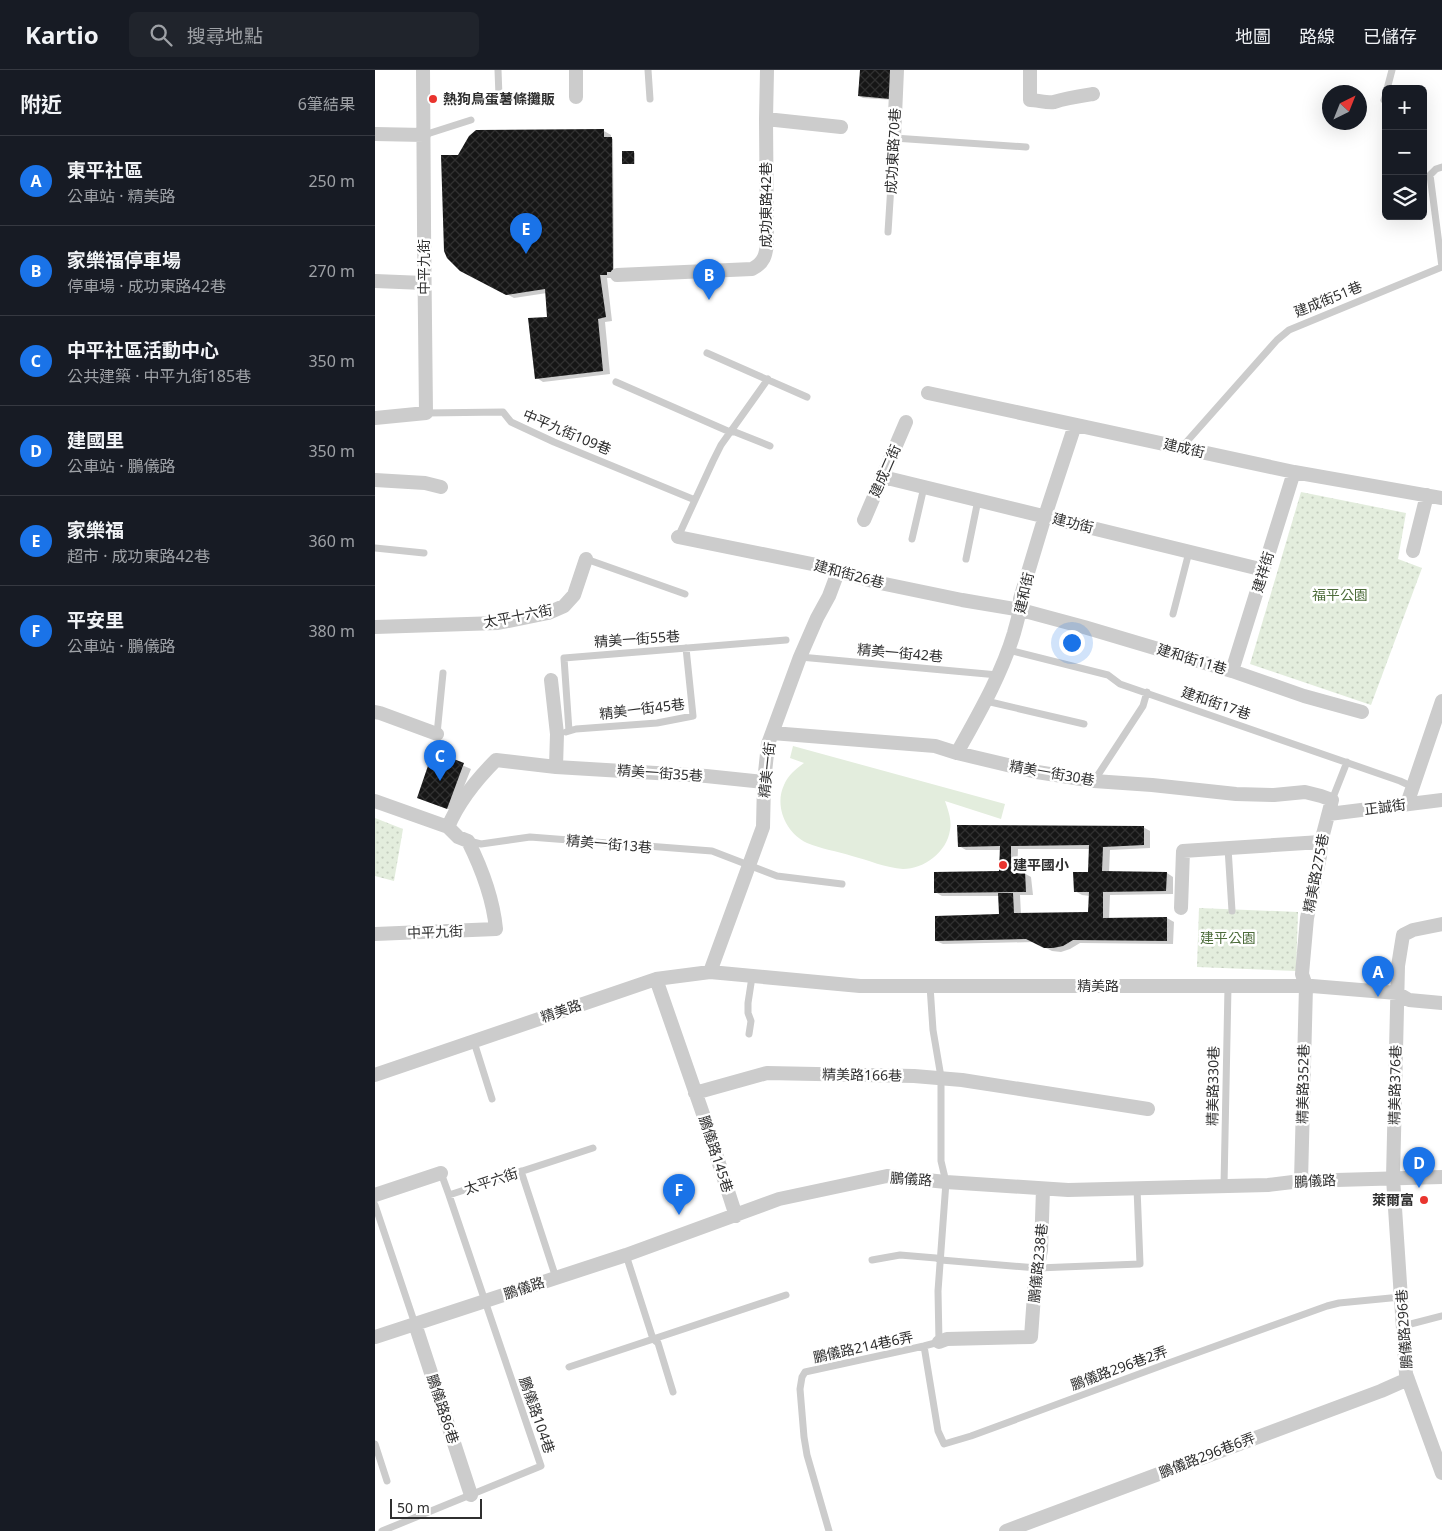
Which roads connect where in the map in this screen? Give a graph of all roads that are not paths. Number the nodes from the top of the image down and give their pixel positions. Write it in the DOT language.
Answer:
graph roads {
  1 [pos="423,70"];
  2 [pos="498,70"];
  3 [pos="576,70"];
  4 [pos="648,70"];
  5 [pos="767,70"];
  6 [pos="897,70"];
  7 [pos="1030,70"];
  8 [pos="1392,70"];
  9 [pos="1388,85"];
  10 [pos="1093,94"];
  11 [pos="499,96"];
  12 [pos="576,97"];
  13 [pos="650,98"];
  14 [pos="766,119"];
  15 [pos="471,120"];
  16 [pos="841,127"];
  17 [pos="375,134"];
  18 [pos="424,135"];
  19 [pos="893,138"];
  20 [pos="1027,147"];
  21 [pos="1442,167"];
  22 [pos="888,232"];
  23 [pos="1442,267"];
  24 [pos="617,275"];
  25 [pos="375,281"];
  26 [pos="423,283"];
  27 [pos="707,353"];
  28 [pos="768,379"];
  29 [pos="616,382"];
  30 [pos="928,393"];
  31 [pos="807,397"];
  32 [pos="426,413"];
  33 [pos="375,418"];
  34 [pos="906,422"];
  35 [pos="1075,425"];
  36 [pos="730,432"];
  37 [pos="770,446"];
  38 [pos="1182,448"];
  39 [pos="1294,472"];
  40 [pos="883,477"];
  41 [pos="375,480"];
  42 [pos="441,487"];
  43 [pos="925,487"];
  44 [pos="1427,495"];
  45 [pos="1442,498"];
  46 [pos="695,500"];
  47 [pos="978,500"];
  48 [pos="1045,516"];
  49 [pos="863,520"];
  50 [pos="678,537"];
  51 [pos="912,540"];
  52 [pos="375,548"];
  53 [pos="1413,551"];
  54 [pos="1189,552"];
  55 [pos="424,553"];
  56 [pos="586,559"];
  57 [pos="966,559"];
  58 [pos="1264,570"];
  59 [pos="838,572"];
  60 [pos="685,594"];
  61 [pos="1021,610"];
  62 [pos="1173,614"];
  63 [pos="375,627"];
  64 [pos="785,640"];
  65 [pos="686,648"];
  66 [pos="1009,650"];
  67 [pos="801,657"];
  68 [pos="1232,671"];
  69 [pos="443,673"];
  70 [pos="997,675"];
  71 [pos="551,680"];
  72 [pos="1147,692"];
  73 [pos="985,701"];
  74 [pos="1442,701"];
  75 [pos="375,712"];
  76 [pos="1362,712"];
  77 [pos="1084,724"];
  78 [pos="563,733"];
  79 [pos="772,733"];
  80 [pos="437,734"];
  81 [pos="957,753"];
  82 [pos="1347,762"];
  83 [pos="556,767"];
  84 [pos="1094,781"];
  85 [pos="764,782"];
  86 [pos="1413,787"];
  87 [pos="1442,800"];
  88 [pos="375,801"];
  89 [pos="1407,804"];
  90 [pos="1330,807"];
  91 [pos="447,827"];
  92 [pos="468,841"];
  93 [pos="1321,842"];
  94 [pos="1228,848"];
  95 [pos="748,864"];
  96 [pos="842,884"];
  97 [pos="1181,908"];
  98 [pos="1232,911"];
  99 [pos="1442,924"];
  100 [pos="375,934"];
  101 [pos="710,972"];
  102 [pos="752,977"];
  103 [pos="656,979"];
  104 [pos="930,986"];
  105 [pos="1306,986"];
  106 [pos="1228,987"];
  107 [pos="1397,993"];
  108 [pos="1442,1003"];
  109 [pos="749,1034"];
  110 [pos="474,1042"];
  111 [pos="375,1075"];
  112 [pos="941,1077"];
  113 [pos="695,1093"];
  114 [pos="492,1099"];
  115 [pos="1148,1109"];
  116 [pos="593,1148"];
  117 [pos="521,1171"];
  118 [pos="441,1173"];
  119 [pos="1442,1177"];
  120 [pos="1393,1178"];
  121 [pos="1301,1181"];
  122 [pos="945,1182"];
  123 [pos="1224,1186"];
  124 [pos="1137,1188"];
  125 [pos="1043,1189"];
  126 [pos="375,1195"];
  127 [pos="449,1195"];
  128 [pos="375,1205"];
  129 [pos="736,1216"];
  130 [pos="626,1255"];
  131 [pos="872,1260"];
  132 [pos="941,1260"];
  133 [pos="1037,1268"];
  134 [pos="556,1278"];
  135 [pos="786,1295"];
  136 [pos="1401,1296"];
  137 [pos="484,1301"];
  138 [pos="1442,1316"];
  139 [pos="415,1324"];
  140 [pos="1403,1326"];
  141 [pos="375,1337"];
  142 [pos="653,1339"];
  143 [pos="939,1342"];
  144 [pos="924,1346"];
  145 [pos="569,1367"];
  146 [pos="1408,1379"];
  147 [pos="673,1392"];
  148 [pos="375,1444"];
  149 [pos="1442,1473"];
  150 [pos="387,1481"];
  151 [pos="471,1495"];
  152 [pos="383,1531"];
  153 [pos="829,1531"];
  154 [pos="1006,1531"];
  1 -- 18 [label="street, 中平九街"];
  2 -- 11 [label="lane"];
  3 -- 12 [label="street"];
  4 -- 13 [label="lane"];
  5 -- 14 [label="street, 成功東路42巷"];
  6 -- 19 [label="street, 成功東路70巷"];
  7 -- 10 [label="street"];
  8 -- 9 [label="lane"];
  14 -- 16 [label="street"];
  14 -- 24 [label="street, 成功東路42巷"];
  15 -- 18 [label="lane"];
  17 -- 18 [label="street"];
  18 -- 26 [label="street, 中平九街"];
  19 -- 20 [label="lane"];
  19 -- 22 [label="lane, 成功東路70巷"];
  21 -- 23 [label="lane, 建成街51巷"];
  23 -- 38 [label="lane, 建成街51巷"];
  25 -- 26 [label="street"];
  26 -- 32 [label="street, 中平九街"];
  27 -- 28 [label="lane"];
  28 -- 31 [label="lane"];
  28 -- 36 [label="lane"];
  29 -- 36 [label="lane"];
  30 -- 35 [label="street, 建成街"];
  32 -- 33 [label="street"];
  32 -- 46 [label="lane, 中平九街109巷"];
  34 -- 40 [label="street, 建成二街"];
  35 -- 38 [label="street, 建成街"];
  35 -- 48 [label="street, 建和街"];
  36 -- 37 [label="lane"];
  36 -- 46 [label="lane"];
  38 -- 39 [label="street, 建成街"];
  39 -- 44 [label="street, 建成街"];
  39 -- 58 [label="street, 建祥街"];
  40 -- 43 [label="street, 建功街"];
  40 -- 49 [label="street, 建成二街"];
  41 -- 42 [label="street"];
  43 -- 47 [label="street, 建功街"];
  43 -- 51 [label="lane"];
  44 -- 45 [label="street, 建成街"];
  44 -- 53 [label="street"];
  46 -- 50 [label="lane"];
  47 -- 48 [label="street, 建功街"];
  47 -- 57 [label="lane"];
  48 -- 54 [label="street, 建功街"];
  48 -- 61 [label="street, 建和街"];
  50 -- 59 [label="street, 建和街26巷"];
  52 -- 55 [label="lane"];
  54 -- 58 [label="street, 建功街"];
  54 -- 62 [label="lane"];
  56 -- 60 [label="lane, 太平十六街"];
  56 -- 63 [label="street, 太平十六街"];
  58 -- 68 [label="street, 建祥街"];
  59 -- 61 [label="street, 建和街26巷"];
  59 -- 67 [label="street, 精美一街"];
  61 -- 66 [label="street, 建和街"];
  61 -- 68 [label="street, 建和街11巷"];
  64 -- 65 [label="lane, 精美一街55巷"];
  65 -- 78 [label="lane, 精美一街55巷"];
  65 -- 78 [label="lane, 精美一街45巷"];
  66 -- 70 [label="street, 建和街"];
  66 -- 72 [label="lane, 建和街17巷"];
  67 -- 70 [label="lane, 精美一街42巷"];
  67 -- 79 [label="street, 精美一街"];
  68 -- 76 [label="street, 建和街11巷"];
  69 -- 80 [label="lane"];
  70 -- 73 [label="street, 建和街"];
  71 -- 78 [label="street"];
  72 -- 82 [label="lane, 建和街17巷"];
  72 -- 84 [label="lane"];
  73 -- 77 [label="lane"];
  73 -- 81 [label="street, 建和街"];
  74 -- 86 [label="street"];
  75 -- 80 [label="street"];
  78 -- 83 [label="street"];
  79 -- 81 [label="street, 精美一街30巷"];
  79 -- 85 [label="street, 精美一街"];
  81 -- 84 [label="street, 精美一街30巷"];
  82 -- 86 [label="lane, 建和街17巷"];
  82 -- 90 [label="lane, 精美路275巷"];
  83 -- 85 [label="street, 精美一街35巷"];
  83 -- 91 [label="street, 精美一街35巷"];
  84 -- 90 [label="street, 精美一街30巷"];
  85 -- 95 [label="street, 精美一街"];
  86 -- 89 [label="street"];
  87 -- 89 [label="street, 正誠街"];
  88 -- 91 [label="street"];
  89 -- 90 [label="street, 正誠街"];
  90 -- 93 [label="street, 精美路275巷"];
  91 -- 92 [label="street"];
  92 -- 95 [label="lane, 精美一街13巷"];
  92 -- 100 [label="street, 中平九街"];
  93 -- 94 [label="street"];
  93 -- 105 [label="street, 精美路275巷"];
  94 -- 97 [label="street"];
  94 -- 98 [label="lane"];
  95 -- 96 [label="lane, 精美一街13巷"];
  95 -- 101 [label="street, 精美一街"];
  99 -- 107 [label="street, 精美路376巷"];
  101 -- 102 [label="street, 精美路"];
  101 -- 103 [label="street, 精美路"];
  102 -- 104 [label="street, 精美路"];
  102 -- 109 [label="lane"];
  103 -- 110 [label="street, 精美路"];
  103 -- 113 [label="street"];
  104 -- 106 [label="street, 精美路"];
  104 -- 112 [label="lane"];
  105 -- 106 [label="street, 精美路"];
  105 -- 107 [label="street, 精美路"];
  105 -- 121 [label="street, 精美路352巷"];
  106 -- 123 [label="lane, 精美路330巷"];
  107 -- 108 [label="street, 精美路"];
  107 -- 120 [label="street, 精美路376巷"];
  110 -- 111 [label="street, 精美路"];
  110 -- 114 [label="lane"];
  112 -- 113 [label="street, 精美路166巷"];
  112 -- 115 [label="street, 精美路166巷"];
  112 -- 122 [label="lane"];
  113 -- 129 [label="street, 鵬儀路145巷"];
  116 -- 117 [label="lane, 太平六街"];
  117 -- 127 [label="lane, 太平六街"];
  117 -- 134 [label="lane"];
  118 -- 126 [label="street, 太平六街"];
  118 -- 127 [label="lane, 太平六街"];
  119 -- 120 [label="street, 鵬儀路"];
  120 -- 121 [label="street, 鵬儀路"];
  120 -- 136 [label="street, 鵬儀路296巷"];
  121 -- 123 [label="street, 鵬儀路"];
  122 -- 125 [label="street, 鵬儀路"];
  122 -- 129 [label="street, 鵬儀路"];
  122 -- 132 [label="lane"];
  123 -- 124 [label="street, 鵬儀路"];
  124 -- 125 [label="street, 鵬儀路"];
  124 -- 133 [label="lane"];
  125 -- 133 [label="street, 鵬儀路238巷"];
  127 -- 137 [label="lane"];
  128 -- 139 [label="lane"];
  129 -- 130 [label="street, 鵬儀路"];
  130 -- 134 [label="street, 鵬儀路"];
  130 -- 142 [label="lane"];
  131 -- 132 [label="lane"];
  132 -- 133 [label="lane"];
  132 -- 143 [label="lane"];
  133 -- 143 [label="street, 鵬儀路238巷"];
  134 -- 137 [label="street, 鵬儀路"];
  135 -- 142 [label="lane"];
  136 -- 140 [label="street, 鵬儀路296巷"];
  136 -- 144 [label="lane, 鵬儀路296巷2弄"];
  137 -- 139 [label="street, 鵬儀路"];
  137 -- 151 [label="lane, 鵬儀路104巷"];
  138 -- 140 [label="lane"];
  139 -- 141 [label="street, 鵬儀路"];
  139 -- 151 [label="street, 鵬儀路86巷"];
  140 -- 146 [label="street, 鵬儀路296巷"];
  142 -- 145 [label="lane"];
  142 -- 147 [label="lane"];
  143 -- 144 [label="lane, 鵬儀路214巷6弄"];
  144 -- 153 [label="lane, 鵬儀路214巷6弄"];
  146 -- 149 [label="street, 鵬儀路296巷"];
  146 -- 154 [label="street, 鵬儀路296巷6弄"];
  148 -- 150 [label="lane"];
  151 -- 152 [label="lane"];
}
